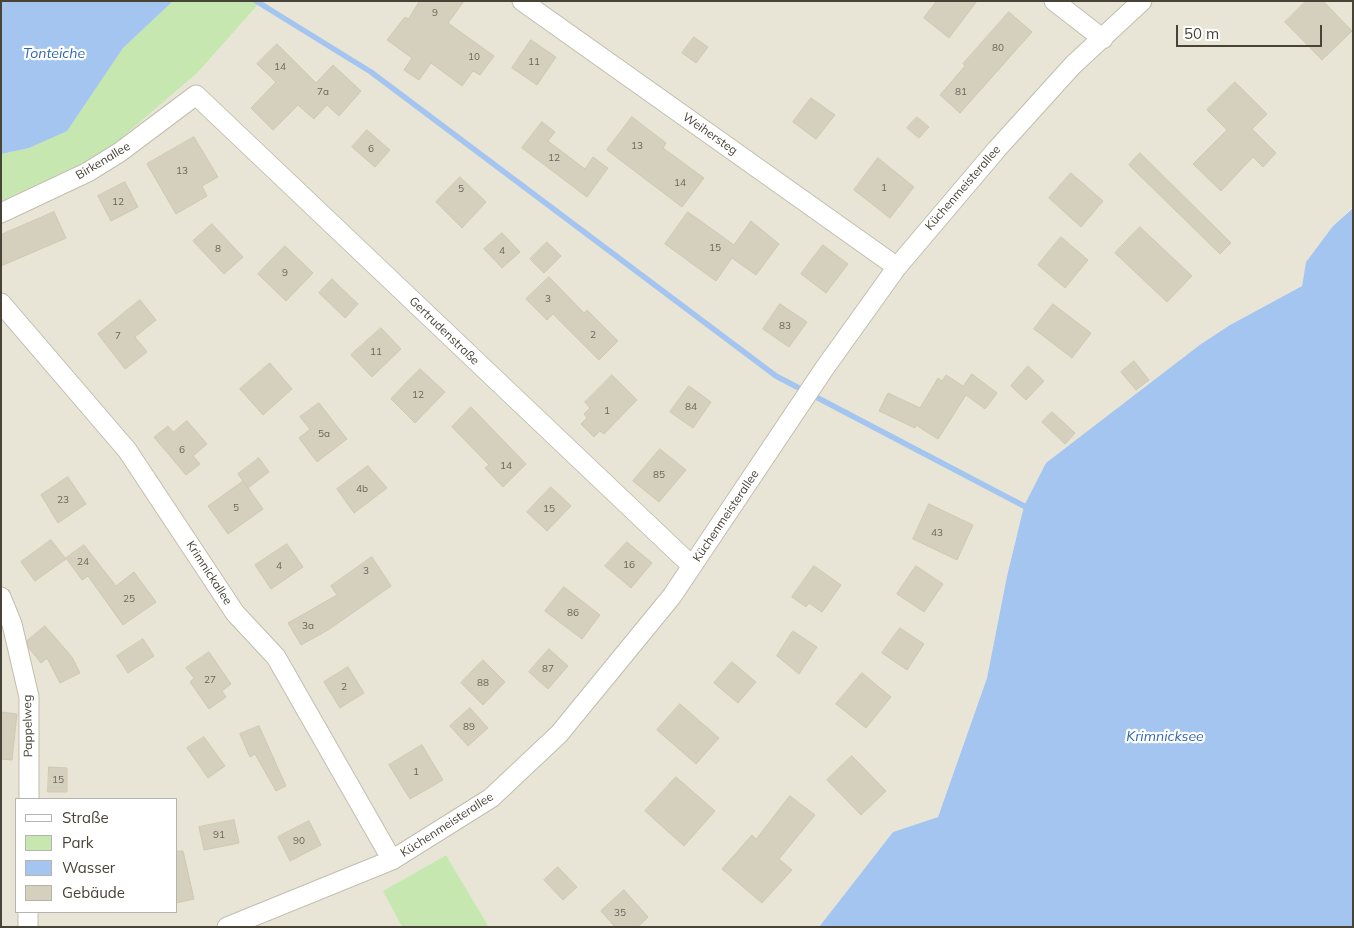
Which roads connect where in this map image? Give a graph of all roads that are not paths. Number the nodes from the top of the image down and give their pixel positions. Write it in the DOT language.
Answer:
graph roads {
  1 [pos="522,1"];
  2 [pos="1054,1"];
  3 [pos="1142,1"];
  4 [pos="1103,39"];
  5 [pos="196,95"];
  6 [pos="1,213"];
  7 [pos="897,267"];
  8 [pos="1,303"];
  9 [pos="692,566"];
  10 [pos="1,597"];
  11 [pos="28,798"];
  12 [pos="392,860"];
  13 [pos="28,913"];
  14 [pos="28,927"];
  15 [pos="226,927"];
  1 -- 7 [label="street, Weihersteg"];
  2 -- 4 [label="street"];
  3 -- 4 [label="street, Küchenmeisterallee"];
  4 -- 7 [label="street, Küchenmeisterallee"];
  5 -- 6 [label="street, Birkenallee"];
  5 -- 9 [label="street, Gertrudenstraße"];
  7 -- 9 [label="street, Küchenmeisterallee"];
  8 -- 12 [label="street, Krimnickallee"];
  9 -- 12 [label="street, Küchenmeisterallee"];
  10 -- 11 [label="street, Pappelweg"];
  12 -- 15 [label="street, Küchenmeisterallee"];
  13 -- 14 [label="street"];
}
